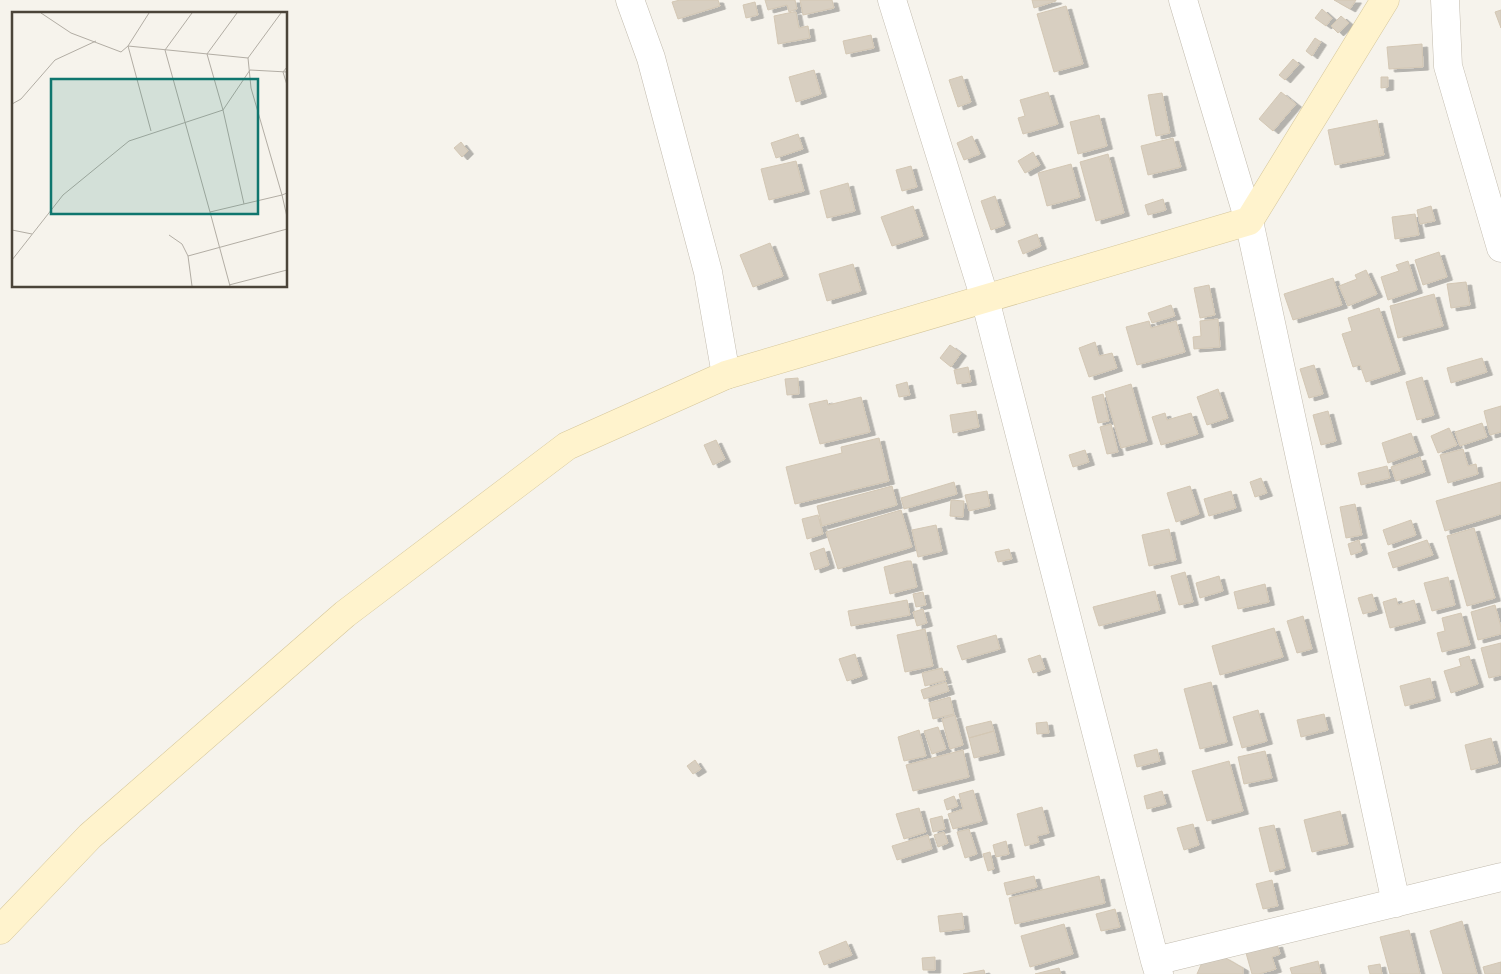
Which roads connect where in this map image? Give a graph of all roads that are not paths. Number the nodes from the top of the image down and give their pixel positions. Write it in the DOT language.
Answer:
graph roads {
  1 [pos="630,0"];
  2 [pos="892,0"];
  3 [pos="1183,0"];
  4 [pos="1385,0"];
  5 [pos="1445,0"];
  6 [pos="1249,221"];
  7 [pos="1501,248"];
  8 [pos="985,299"];
  9 [pos="726,375"];
  10 [pos="1501,877"];
  11 [pos="1396,903"];
  12 [pos="0,930"];
  13 [pos="1157,967"];
  1 -- 9 [label="street"];
  2 -- 8 [label="street"];
  3 -- 6 [label="street"];
  4 -- 6 [label="street"];
  5 -- 7 [label="street"];
  6 -- 8 [label="street"];
  6 -- 11 [label="street"];
  8 -- 9 [label="street"];
  8 -- 13 [label="street"];
  9 -- 12 [label="street"];
  10 -- 11 [label="street"];
  11 -- 13 [label="street"];
}
